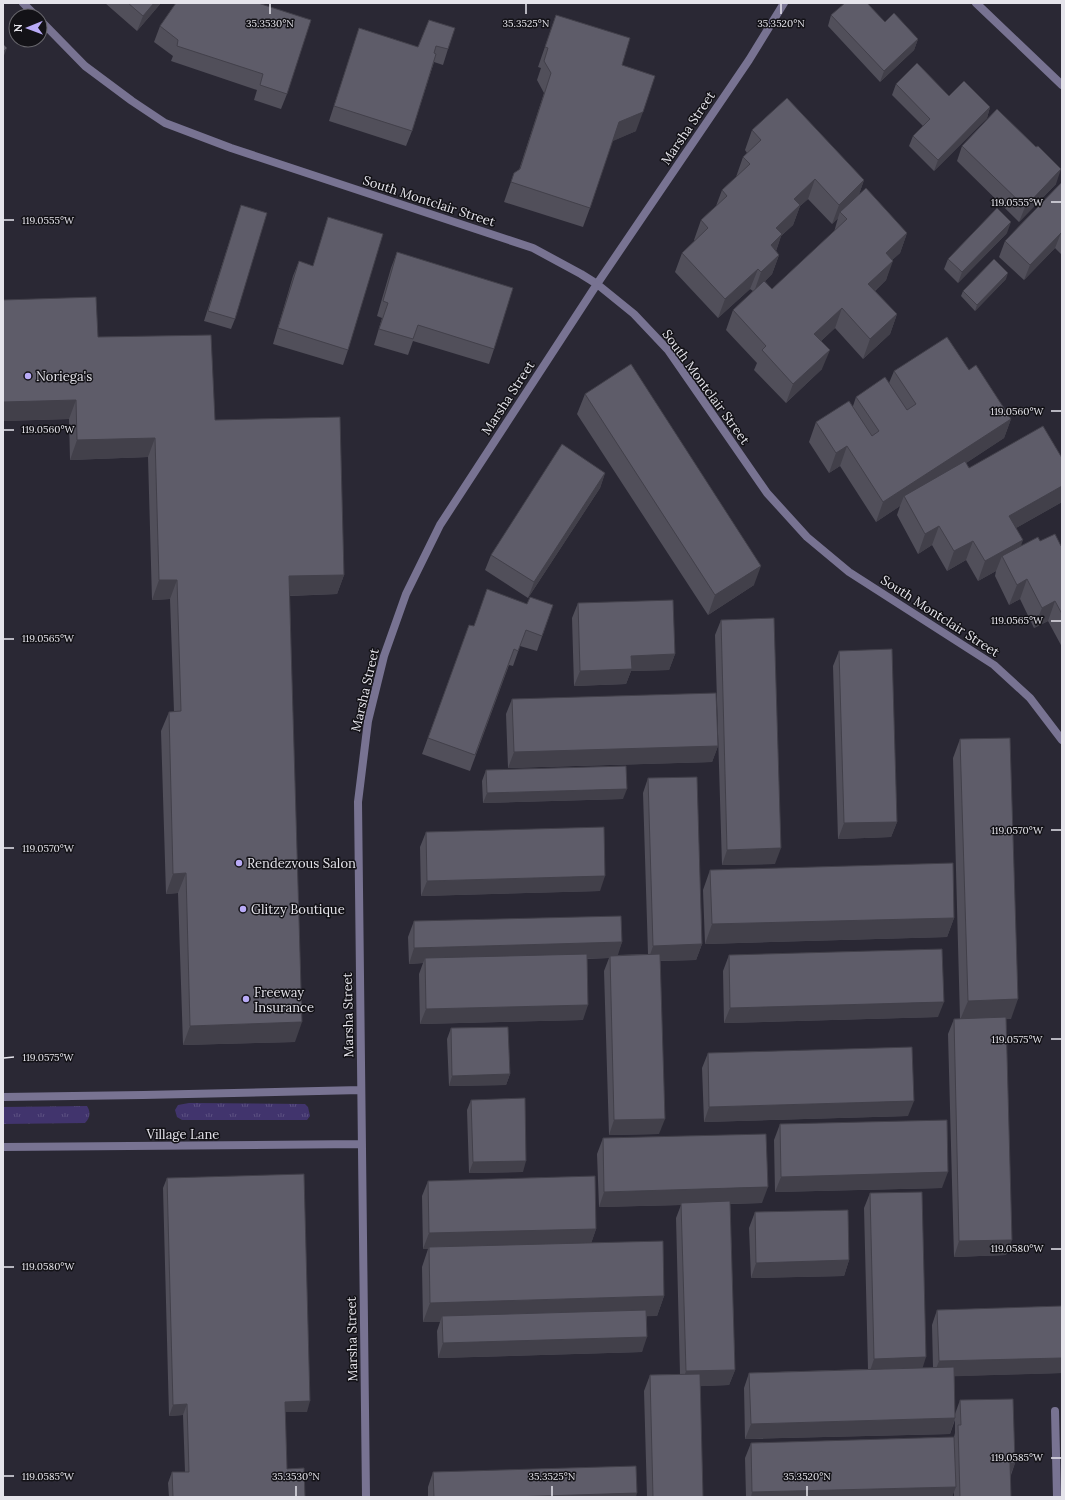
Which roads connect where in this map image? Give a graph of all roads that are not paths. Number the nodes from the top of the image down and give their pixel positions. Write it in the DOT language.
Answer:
graph roads {
  1 [pos="784,3"];
  2 [pos="976,3"];
  3 [pos="48,28"];
  4 [pos="1062,85"];
  5 [pos="597,284"];
  6 [pos="1062,740"];
  7 [pos="361,1090"];
  8 [pos="3,1097"];
  9 [pos="362,1144"];
  10 [pos="3,1148"];
  11 [pos="1055,1411"];
  12 [pos="366,1497"];
  13 [pos="1058,1497"];
  1 -- 5 [label="street, Marsha Street"];
  2 -- 4 [label="street"];
  3 -- 5 [label="street, South Montclair Street"];
  5 -- 6 [label="street, South Montclair Street"];
  5 -- 7 [label="street, Marsha Street"];
  7 -- 8 [label="street"];
  7 -- 9 [label="street, Marsha Street"];
  9 -- 10 [label="street, Village Lane"];
  9 -- 12 [label="street, Marsha Street"];
  11 -- 13 [label="street"];
}
